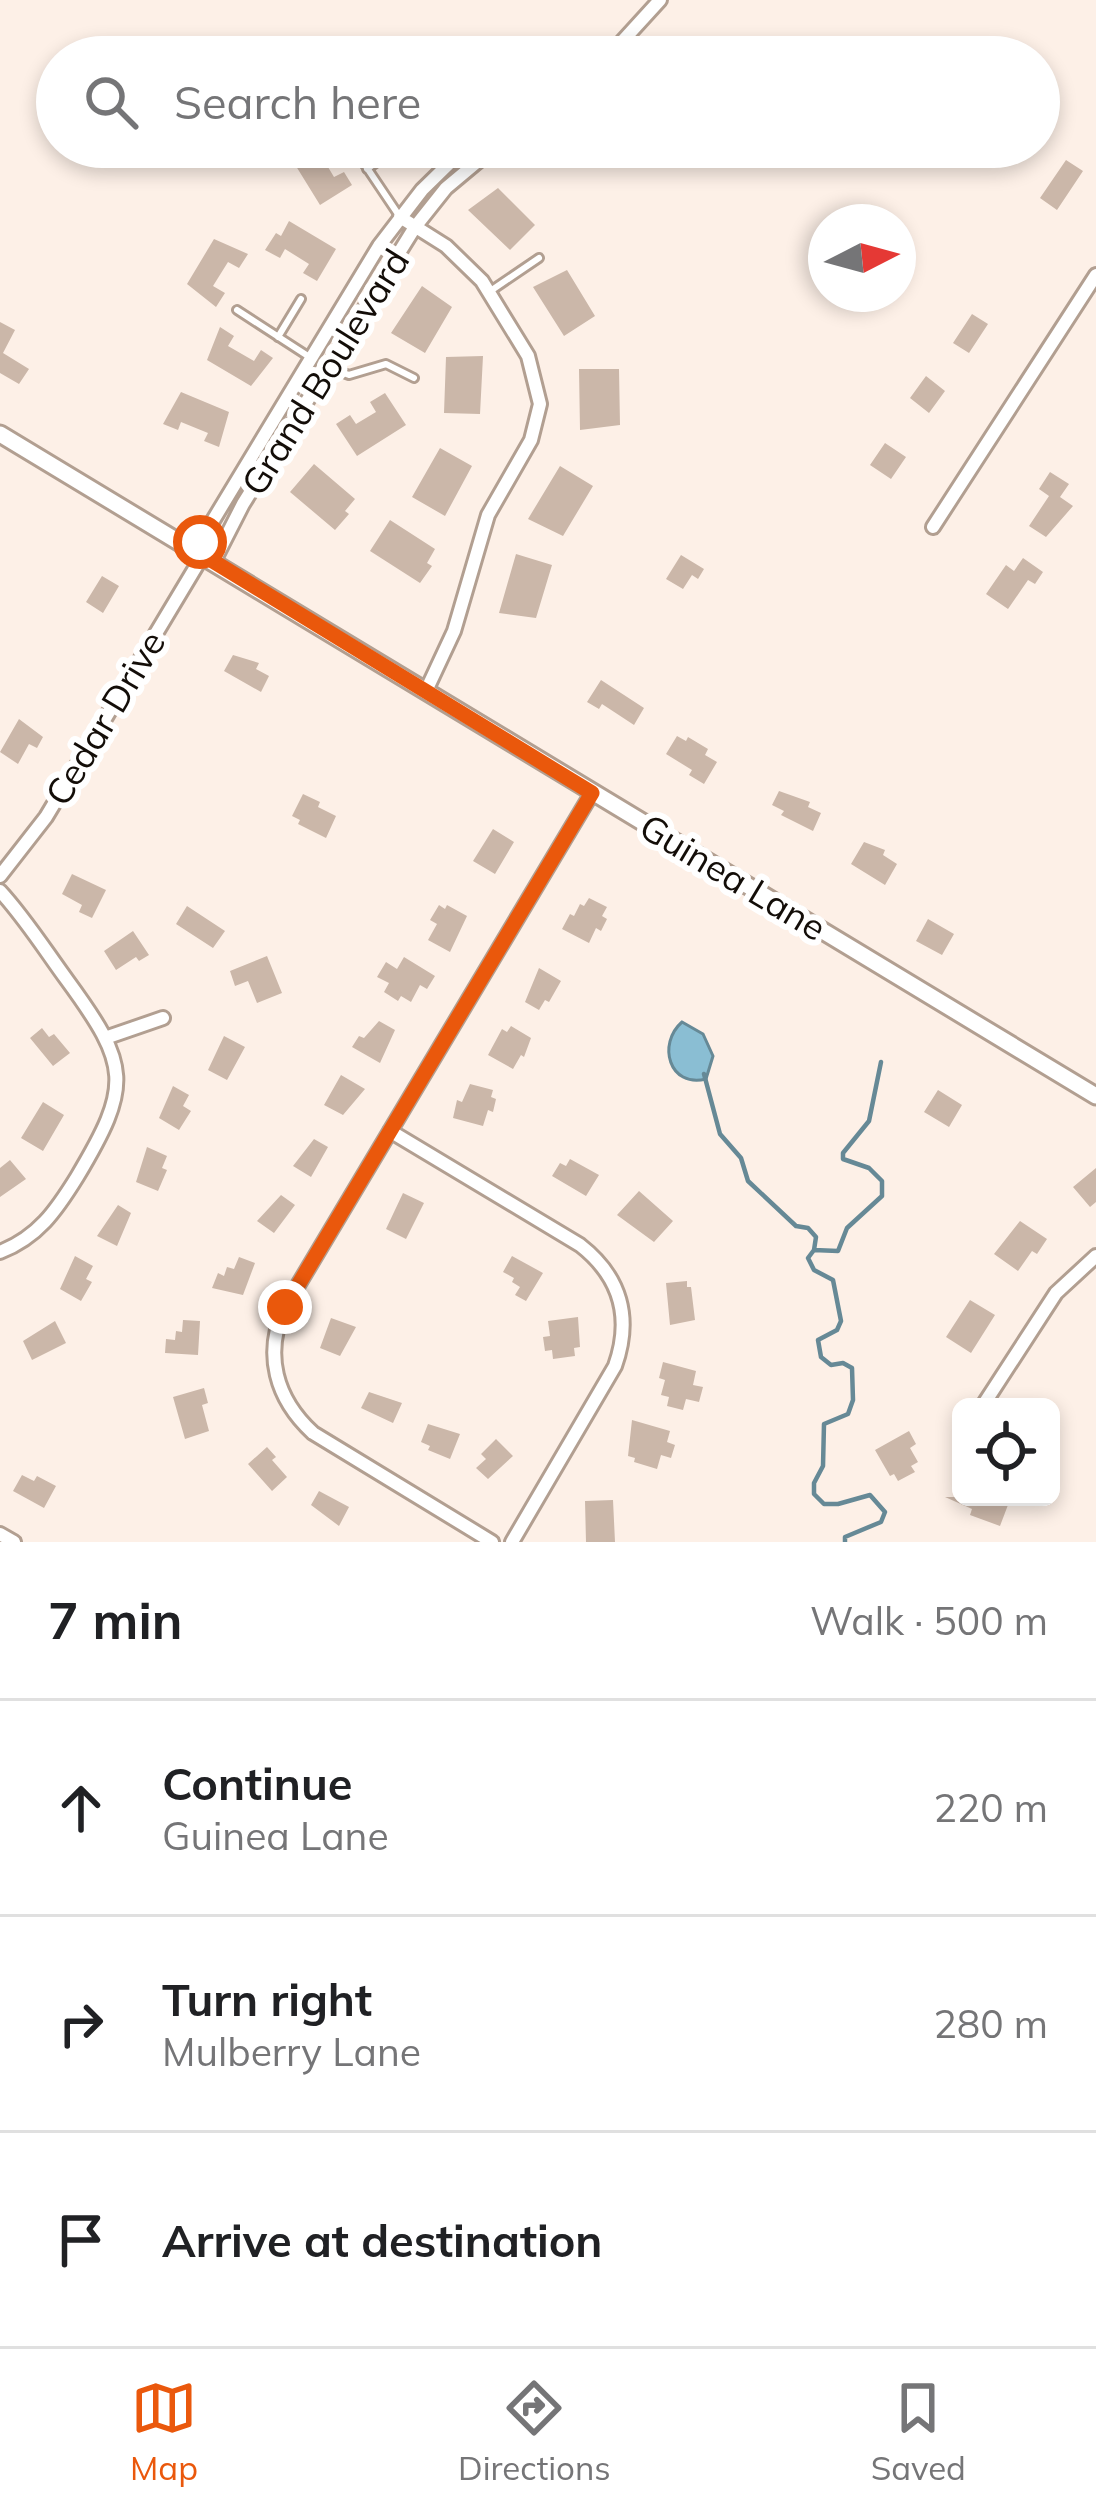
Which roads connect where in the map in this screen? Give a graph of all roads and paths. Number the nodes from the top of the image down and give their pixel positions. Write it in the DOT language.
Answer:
graph roads {
  1 [pos="660,0"];
  2 [pos="627,36"];
  3 [pos="370,168"];
  4 [pos="446,168"];
  5 [pos="470,168"];
  6 [pos="367,170"];
  7 [pos="400,217"];
  8 [pos="415,226"];
  9 [pos="539,258"];
  10 [pos="1096,275"];
  11 [pos="489,292"];
  12 [pos="302,298"];
  13 [pos="238,310"];
  14 [pos="278,337"];
  15 [pos="311,358"];
  16 [pos="326,367"];
  17 [pos="414,378"];
  18 [pos="0,434"];
  19 [pos="239,479"];
  20 [pos="253,488"];
  21 [pos="933,527"];
  22 [pos="203,555"];
  23 [pos="426,691"];
  24 [pos="592,793"];
  25 [pos="0,876"];
  26 [pos="0,892"];
  27 [pos="163,1018"];
  28 [pos="108,1037"];
  29 [pos="1096,1096"];
  30 [pos="390,1131"];
  31 [pos="0,1252"];
  32 [pos="1096,1256"];
  33 [pos="988,1398"];
  34 [pos="0,1534"];
  35 [pos="14,1542"];
  36 [pos="492,1542"];
  37 [pos="512,1542"];
  1 -- 2 [label="street"];
  3 -- 6 [label="lane"];
  4 -- 7 [label="street, Grand Boulevard"];
  5 -- 8 [label="street, Grand Boulevard"];
  6 -- 7 [label="lane"];
  7 -- 8 [label="street"];
  7 -- 15 [label="street, Grand Boulevard"];
  8 -- 11 [label="street"];
  8 -- 16 [label="street, Grand Boulevard"];
  9 -- 11 [label="lane"];
  10 -- 21 [label="street"];
  11 -- 23 [label="street"];
  12 -- 14 [label="lane"];
  13 -- 14 [label="lane"];
  14 -- 15 [label="lane"];
  15 -- 16 [label="street"];
  15 -- 19 [label="street, Grand Boulevard"];
  16 -- 17 [label="lane"];
  16 -- 20 [label="street, Grand Boulevard"];
  18 -- 22 [label="street, Guinea Lane"];
  19 -- 20 [label="street"];
  19 -- 22 [label="street, Grand Boulevard"];
  20 -- 22 [label="street, Grand Boulevard"];
  22 -- 23 [label="street, Guinea Lane"];
  22 -- 25 [label="street, Cedar Drive"];
  23 -- 24 [label="street, Guinea Lane"];
  24 -- 29 [label="street, Guinea Lane"];
  24 -- 30 [label="street"];
  26 -- 28 [label="street"];
  27 -- 28 [label="street"];
  28 -- 31 [label="street"];
  30 -- 36 [label="street"];
  30 -- 37 [label="street"];
  32 -- 33 [label="street"];
  34 -- 35 [label="street"];
}
